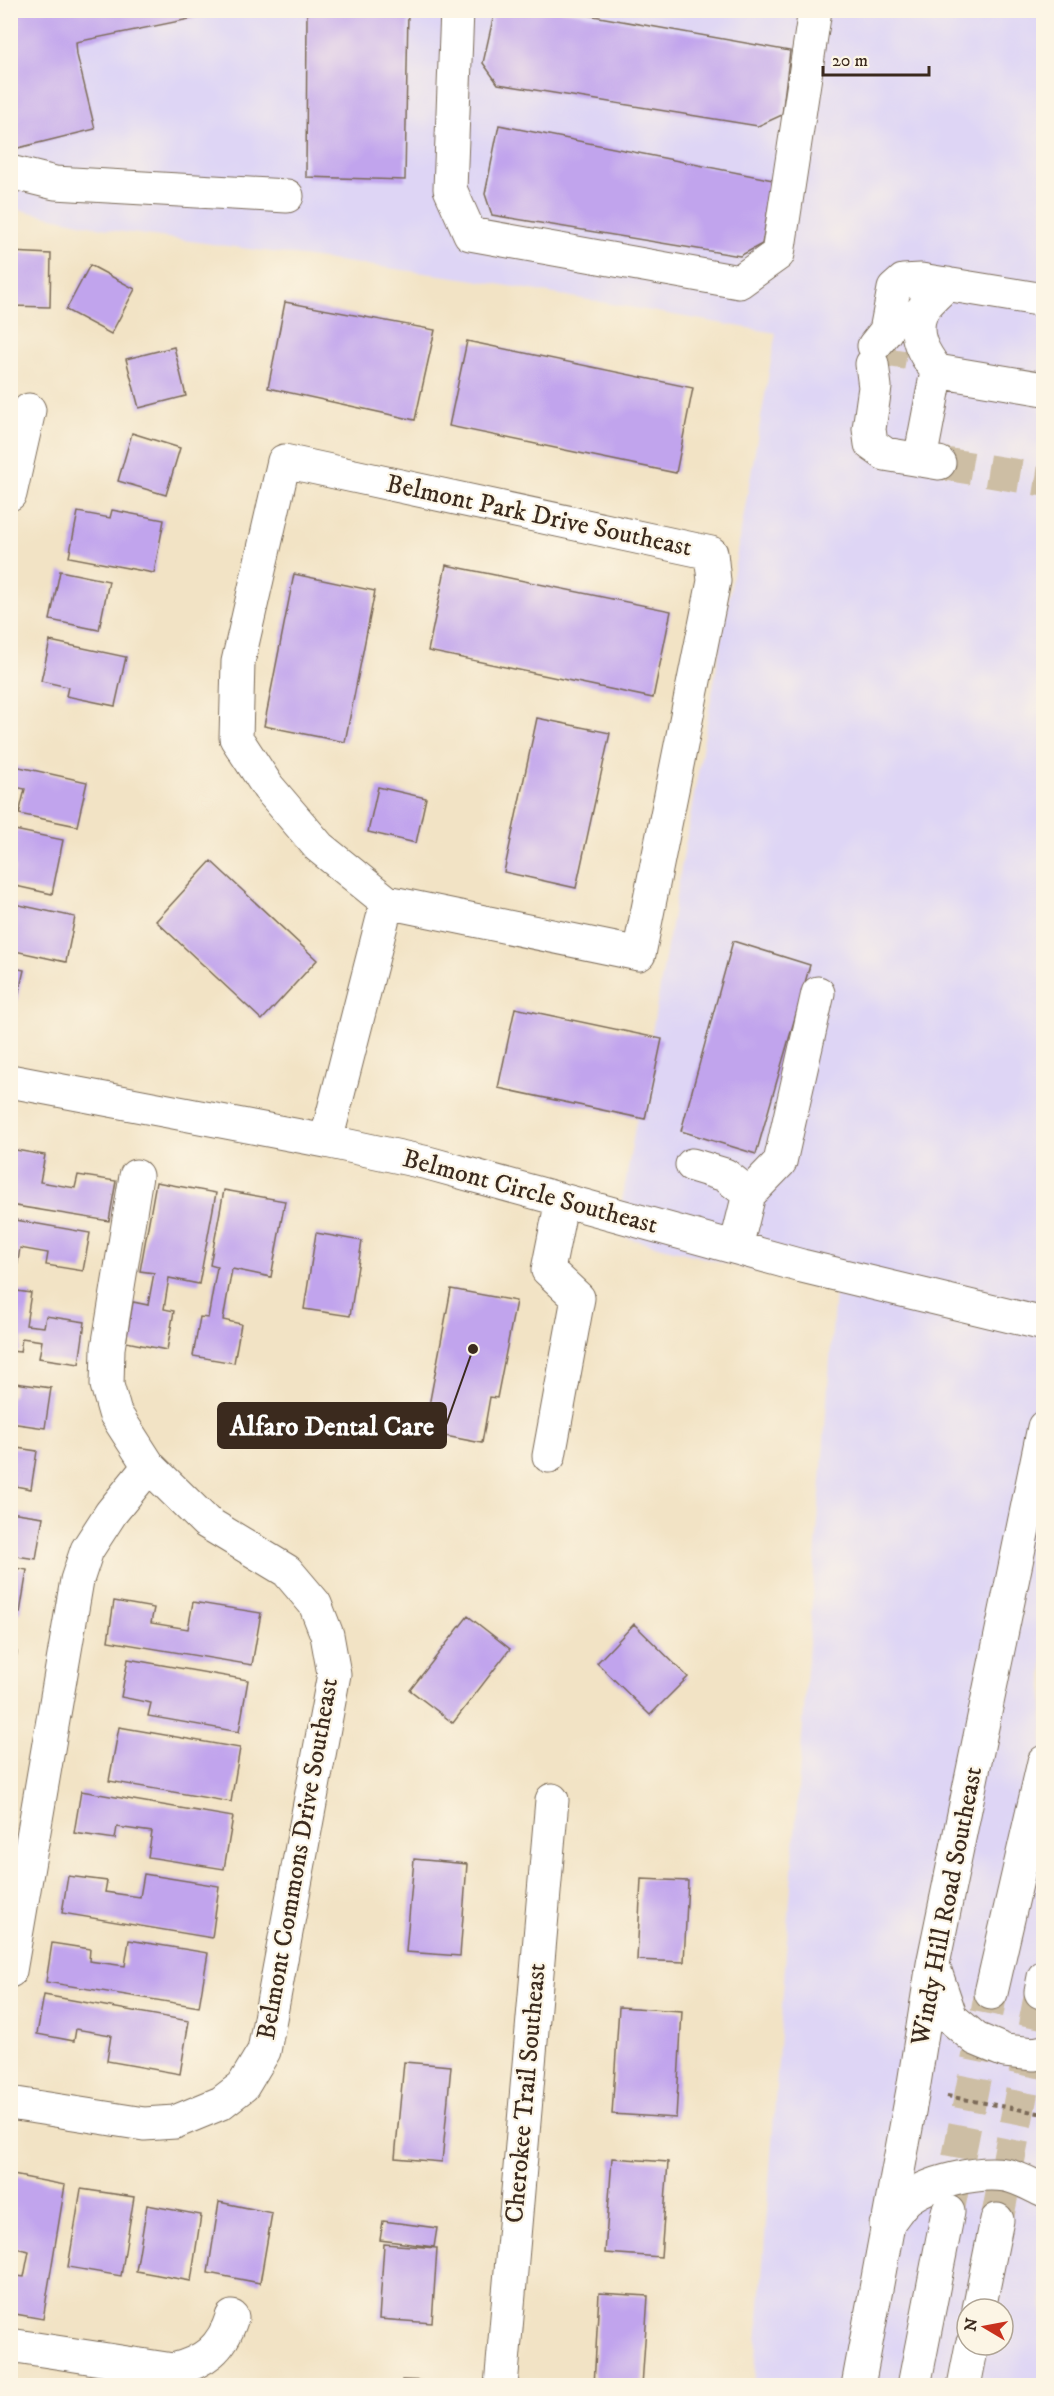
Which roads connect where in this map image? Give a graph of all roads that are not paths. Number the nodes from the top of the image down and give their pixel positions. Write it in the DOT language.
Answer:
graph roads {
  1 [pos="457,10"];
  2 [pos="815,10"];
  3 [pos="10,172"];
  4 [pos="287,196"];
  5 [pos="947,284"];
  6 [pos="1044,300"];
  7 [pos="937,371"];
  8 [pos="1044,389"];
  9 [pos="29,410"];
  10 [pos="10,494"];
  11 [pos="387,902"];
  12 [pos="818,993"];
  13 [pos="10,1081"];
  14 [pos="326,1141"];
  15 [pos="692,1165"];
  16 [pos="136,1176"];
  17 [pos="749,1194"];
  18 [pos="562,1200"];
  19 [pos="736,1247"];
  20 [pos="1044,1324"];
  21 [pos="1044,1427"];
  22 [pos="549,1456"];
  23 [pos="149,1466"];
  24 [pos="1044,1762"];
  25 [pos="552,1800"];
  26 [pos="933,1964"];
  27 [pos="10,1971"];
  28 [pos="991,1993"];
  29 [pos="1044,2052"];
  30 [pos="10,2103"];
  31 [pos="1044,2191"];
  32 [pos="948,2212"];
  33 [pos="997,2220"];
  34 [pos="886,2225"];
  35 [pos="981,2297"];
  36 [pos="232,2317"];
  37 [pos="10,2345"];
  38 [pos="970,2357"];
  39 [pos="501,2385"];
  40 [pos="858,2385"];
  41 [pos="914,2385"];
  42 [pos="964,2385"];
  1 -- 2 [label="street"];
  3 -- 4 [label="street"];
  5 -- 6 [label="street"];
  5 -- 7 [label="street"];
  5 -- 7 [label="street"];
  7 -- 8 [label="street"];
  9 -- 10 [label="street"];
  11 -- 11 [label="street, Belmont Park Drive Southeast"];
  11 -- 14 [label="street"];
  12 -- 17 [label="street"];
  13 -- 14 [label="street, Belmont Circle Southeast"];
  14 -- 18 [label="street, Belmont Circle Southeast"];
  15 -- 17 [label="street"];
  16 -- 23 [label="street, Belmont Commons Drive Southeast"];
  17 -- 19 [label="street"];
  18 -- 19 [label="street, Belmont Circle Southeast"];
  18 -- 22 [label="street"];
  19 -- 20 [label="street, Belmont Circle Southeast"];
  21 -- 26 [label="street, Windy Hill Road Southeast"];
  23 -- 27 [label="street"];
  23 -- 30 [label="street, Belmont Commons Drive Southeast"];
  24 -- 28 [label="street"];
  25 -- 39 [label="street, Cherokee Trail Southeast"];
  26 -- 29 [label="street"];
  26 -- 34 [label="street, Windy Hill Road Southeast"];
  31 -- 34 [label="street"];
  32 -- 41 [label="street"];
  33 -- 35 [label="street"];
  34 -- 40 [label="street, Windy Hill Road Southeast"];
  36 -- 37 [label="street"];
  38 -- 42 [label="street"];
}
